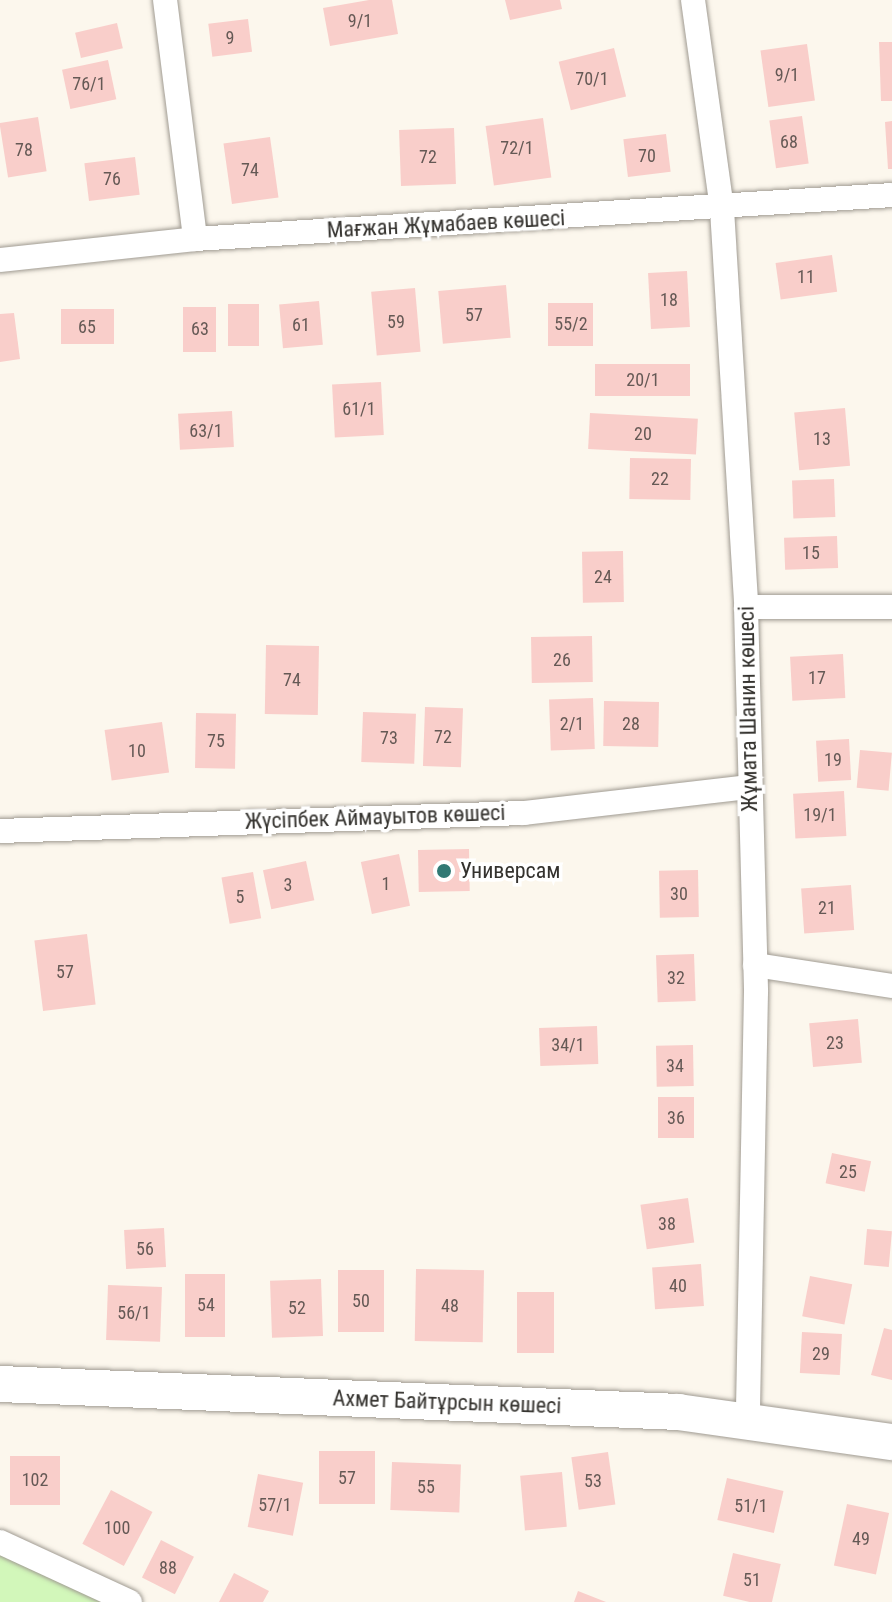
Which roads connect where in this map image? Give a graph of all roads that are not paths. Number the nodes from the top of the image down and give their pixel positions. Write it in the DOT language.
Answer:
graph roads {
  1 [pos="165,0"];
  2 [pos="693,0"];
  3 [pos="892,195"];
  4 [pos="722,209"];
  5 [pos="195,239"];
  6 [pos="0,260"];
  7 [pos="746,607"];
  8 [pos="892,607"];
  9 [pos="749,787"];
  10 [pos="0,831"];
  11 [pos="755,965"];
  12 [pos="892,986"];
  13 [pos="0,1384"];
  14 [pos="748,1421"];
  15 [pos="892,1442"];
  16 [pos="0,1542"];
  17 [pos="130,1602"];
  1 -- 5 [label="street"];
  2 -- 4 [label="street, Жұмата Шанин көшесі"];
  3 -- 4 [label="street, Мағжан Жұмабаев көшесі"];
  4 -- 5 [label="street, Мағжан Жұмабаев көшесі"];
  4 -- 7 [label="street, Жұмата Шанин көшесі"];
  5 -- 6 [label="street, Мағжан Жұмабаев көшесі"];
  7 -- 8 [label="street"];
  7 -- 9 [label="street, Жұмата Шанин көшесі"];
  9 -- 10 [label="street, Жүсіпбек Аймауытов көшесі"];
  9 -- 11 [label="street, Жұмата Шанин көшесі"];
  11 -- 12 [label="street"];
  11 -- 14 [label="street, Жұмата Шанин көшесі"];
  13 -- 14 [label="street, Ахмет Байтұрсын көшесі"];
  14 -- 15 [label="street, Ахмет Байтұрсын көшесі"];
  16 -- 17 [label="street"];
}
